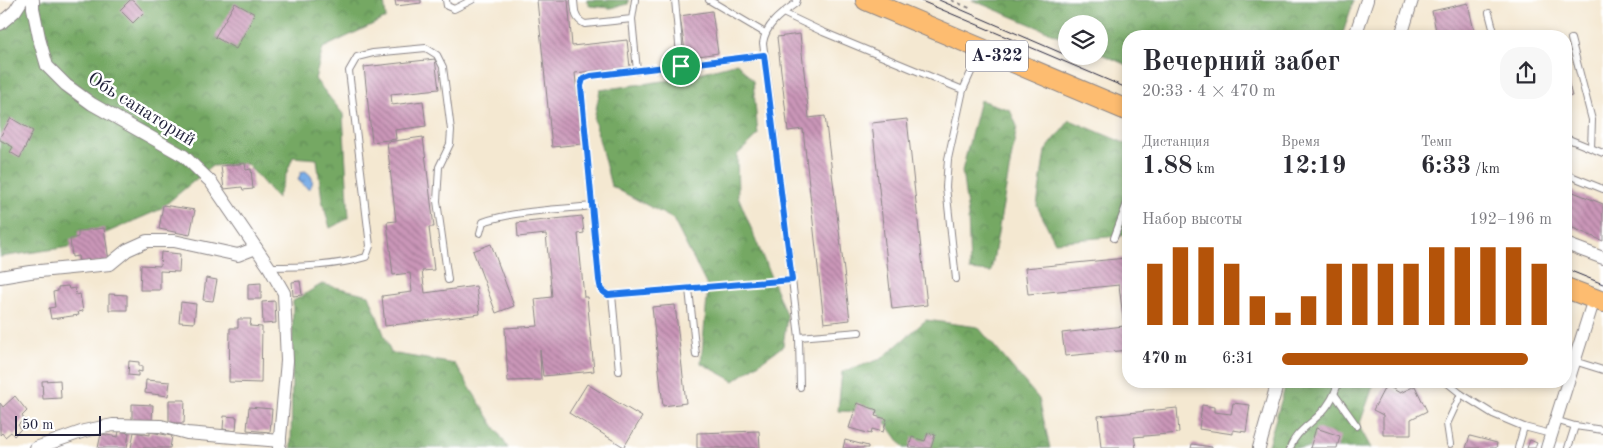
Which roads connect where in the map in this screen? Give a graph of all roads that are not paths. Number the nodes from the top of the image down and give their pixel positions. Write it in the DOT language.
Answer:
graph roads {
  1 [pos="22,0"];
  2 [pos="34,0"];
  3 [pos="446,0"];
  4 [pos="472,0"];
  5 [pos="574,0"];
  6 [pos="635,0"];
  7 [pos="675,0"];
  8 [pos="709,0"];
  9 [pos="797,0"];
  10 [pos="866,0"];
  11 [pos="1367,0"];
  12 [pos="1412,0"];
  13 [pos="782,13"];
  14 [pos="1489,13"];
  15 [pos="632,19"];
  16 [pos="0,24"];
  17 [pos="1356,30"];
  18 [pos="1403,30"];
  19 [pos="1493,30"];
  20 [pos="765,33"];
  21 [pos="1572,43"];
  22 [pos="982,49"];
  23 [pos="764,55"];
  24 [pos="681,66"];
  25 [pos="637,71"];
  26 [pos="963,90"];
  27 [pos="1122,108"];
  28 [pos="1572,140"];
  29 [pos="1591,148"];
  30 [pos="1603,153"];
  31 [pos="1572,176"];
  32 [pos="1603,189"];
  33 [pos="592,206"];
  34 [pos="1122,217"];
  35 [pos="480,232"];
  36 [pos="1114,238"];
  37 [pos="1572,246"];
  38 [pos="256,248"];
  39 [pos="1603,258"];
  40 [pos="269,267"];
  41 [pos="0,277"];
  42 [pos="956,279"];
  43 [pos="448,280"];
  44 [pos="792,280"];
  45 [pos="690,289"];
  46 [pos="1572,290"];
  47 [pos="612,295"];
  48 [pos="1598,300"];
  49 [pos="859,332"];
  50 [pos="799,336"];
  51 [pos="696,355"];
  52 [pos="1574,360"];
  53 [pos="1572,366"];
  54 [pos="1603,370"];
  55 [pos="619,371"];
  56 [pos="800,387"];
  57 [pos="1276,388"];
  58 [pos="1338,388"];
  59 [pos="1454,388"];
  60 [pos="1565,388"];
  61 [pos="1461,394"];
  62 [pos="1335,395"];
  63 [pos="1555,420"];
  64 [pos="1357,426"];
  65 [pos="1575,426"];
  66 [pos="1524,427"];
  67 [pos="1603,430"];
  68 [pos="1551,434"];
  69 [pos="1450,444"];
  70 [pos="280,445"];
  71 [pos="36,448"];
  72 [pos="1258,448"];
  73 [pos="1290,448"];
  74 [pos="1518,448"];
  75 [pos="1547,448"];
  76 [pos="1568,448"];
  1 -- 16 [label="street"];
  2 -- 38 [label="street, Обь санаторий"];
  3 -- 4 [label="lane"];
  5 -- 15 [label="lane"];
  6 -- 15 [label="lane"];
  7 -- 24 [label="lane"];
  8 -- 20 [label="lane"];
  9 -- 13 [label="lane"];
  10 -- 22 [label="highway, А-322"];
  11 -- 17 [label="street"];
  12 -- 18 [label="street"];
  13 -- 20 [label="lane"];
  13 -- 26 [label="lane"];
  14 -- 19 [label="lane"];
  15 -- 25 [label="lane"];
  20 -- 23 [label="lane"];
  21 -- 29 [label="lane"];
  22 -- 26 [label="lane"];
  22 -- 27 [label="highway, А-322"];
  23 -- 24 [label="lane"];
  23 -- 44 [label="lane"];
  24 -- 25 [label="lane"];
  25 -- 33 [label="lane"];
  26 -- 42 [label="lane"];
  28 -- 29 [label="lane"];
  29 -- 30 [label="lane"];
  31 -- 32 [label="lane"];
  33 -- 35 [label="lane"];
  33 -- 47 [label="lane"];
  34 -- 36 [label="lane"];
  37 -- 39 [label="street"];
  38 -- 40 [label="street, Обь санаторий"];
  38 -- 41 [label="street"];
  40 -- 43 [label="lane"];
  40 -- 70 [label="street, Обь санаторий"];
  44 -- 45 [label="lane"];
  44 -- 50 [label="lane"];
  45 -- 47 [label="lane"];
  45 -- 51 [label="lane"];
  46 -- 48 [label="highway"];
  47 -- 55 [label="lane"];
  48 -- 52 [label="street"];
  49 -- 50 [label="lane"];
  50 -- 56 [label="lane"];
  52 -- 53 [label="street"];
  52 -- 54 [label="lane"];
  57 -- 72 [label="street"];
  58 -- 62 [label="lane"];
  59 -- 61 [label="lane"];
  60 -- 63 [label="street"];
  61 -- 66 [label="lane"];
  61 -- 69 [label="lane"];
  62 -- 64 [label="lane"];
  62 -- 73 [label="lane"];
  63 -- 65 [label="lane"];
  63 -- 68 [label="street"];
  65 -- 67 [label="lane"];
  65 -- 76 [label="lane"];
  66 -- 68 [label="lane"];
  66 -- 74 [label="lane"];
  68 -- 75 [label="street"];
  70 -- 71 [label="street"];
}
